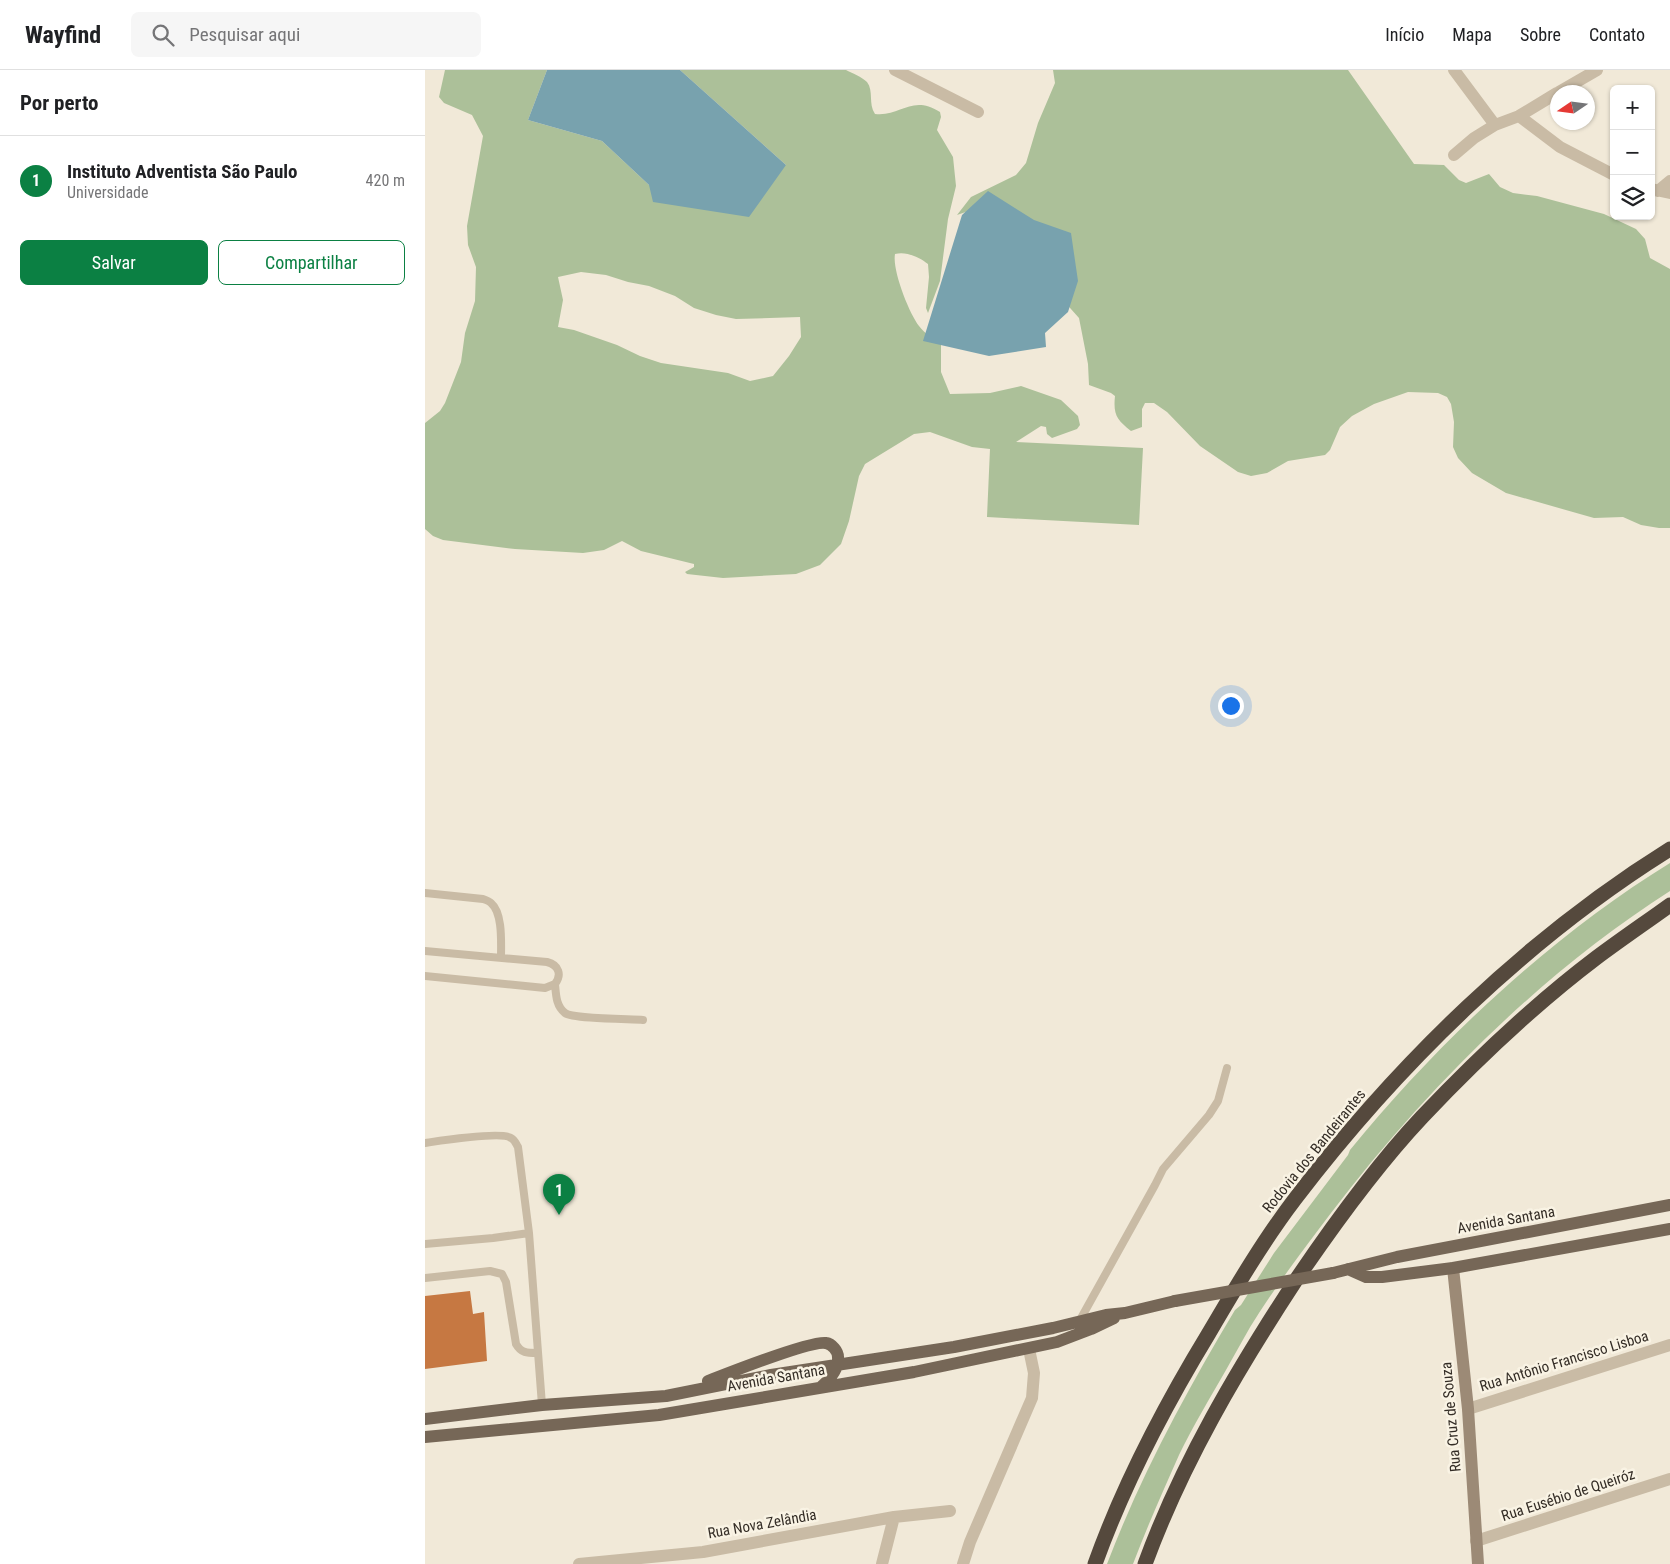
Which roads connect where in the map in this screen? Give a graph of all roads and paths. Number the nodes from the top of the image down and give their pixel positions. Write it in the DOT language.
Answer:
graph roads {
  1 [pos="895,70"];
  2 [pos="1454,70"];
  3 [pos="1597,70"];
  4 [pos="1572,85"];
  5 [pos="1550,98"];
  6 [pos="978,112"];
  7 [pos="1519,116"];
  8 [pos="1495,125"];
  9 [pos="1454,155"];
  10 [pos="1610,173"];
  11 [pos="1670,181"];
  12 [pos="1660,191"];
  13 [pos="1670,849"];
  14 [pos="425,893"];
  15 [pos="1670,906"];
  16 [pos="425,952"];
  17 [pos="501,958"];
  18 [pos="425,976"];
  19 [pos="555,984"];
  20 [pos="643,1020"];
  21 [pos="1227,1068"];
  22 [pos="425,1143"];
  23 [pos="1670,1205"];
  24 [pos="1670,1229"];
  25 [pos="529,1233"];
  26 [pos="425,1244"];
  27 [pos="1453,1268"];
  28 [pos="1348,1269"];
  29 [pos="425,1278"];
  30 [pos="1125,1313"];
  31 [pos="1080,1320"];
  32 [pos="1670,1345"];
  33 [pos="1029,1349"];
  34 [pos="537,1353"];
  35 [pos="837,1364"];
  36 [pos="821,1387"];
  37 [pos="680,1393"];
  38 [pos="542,1405"];
  39 [pos="1468,1408"];
  40 [pos="425,1419"];
  41 [pos="425,1437"];
  42 [pos="1670,1479"];
  43 [pos="950,1511"];
  44 [pos="894,1517"];
  45 [pos="1476,1541"];
  46 [pos="579,1564"];
  47 [pos="882,1564"];
  48 [pos="963,1564"];
  49 [pos="1095,1564"];
  50 [pos="1145,1564"];
  51 [pos="1478,1564"];
  1 -- 6 [label="street"];
  2 -- 8 [label="street"];
  3 -- 4 [label="street"];
  5 -- 7 [label="street"];
  7 -- 8 [label="street"];
  7 -- 10 [label="street"];
  8 -- 9 [label="street"];
  11 -- 12 [label="street"];
  13 -- 49 [label="highway, Rodovia dos Bandeirantes"];
  14 -- 17 [label="lane"];
  15 -- 50 [label="highway"];
  16 -- 17 [label="lane"];
  17 -- 19 [label="lane"];
  18 -- 19 [label="lane"];
  19 -- 20 [label="lane"];
  21 -- 31 [label="lane"];
  22 -- 25 [label="lane"];
  23 -- 28 [label="main road, Avenida Santana"];
  24 -- 27 [label="main road"];
  25 -- 26 [label="lane"];
  25 -- 34 [label="lane"];
  27 -- 28 [label="main road"];
  27 -- 39 [label="street, Rua Cruz de Souza"];
  28 -- 30 [label="main road, Avenida Santana, bridge"];
  29 -- 34 [label="lane"];
  30 -- 31 [label="main road, Avenida Santana"];
  30 -- 33 [label="main road, Avenida Santana"];
  31 -- 35 [label="main road, Avenida Santana"];
  32 -- 39 [label="street, Rua Antônio Francisco Lisboa"];
  33 -- 36 [label="main road, Avenida Santana"];
  33 -- 48 [label="street"];
  34 -- 38 [label="lane"];
  35 -- 36 [label="main road"];
  35 -- 37 [label="main road, Avenida Santana"];
  35 -- 37 [label="main road"];
  36 -- 41 [label="main road, Avenida Santana"];
  37 -- 38 [label="main road, Avenida Santana"];
  38 -- 40 [label="main road, Avenida Santana"];
  39 -- 45 [label="street, Rua Cruz de Souza"];
  42 -- 45 [label="street, Rua Eusébio de Queiróz"];
  43 -- 44 [label="street, Rua Nova Zelândia"];
  44 -- 46 [label="street, Rua Nova Zelândia"];
  44 -- 47 [label="street"];
  45 -- 51 [label="street, Rua Cruz de Souza"];
}
